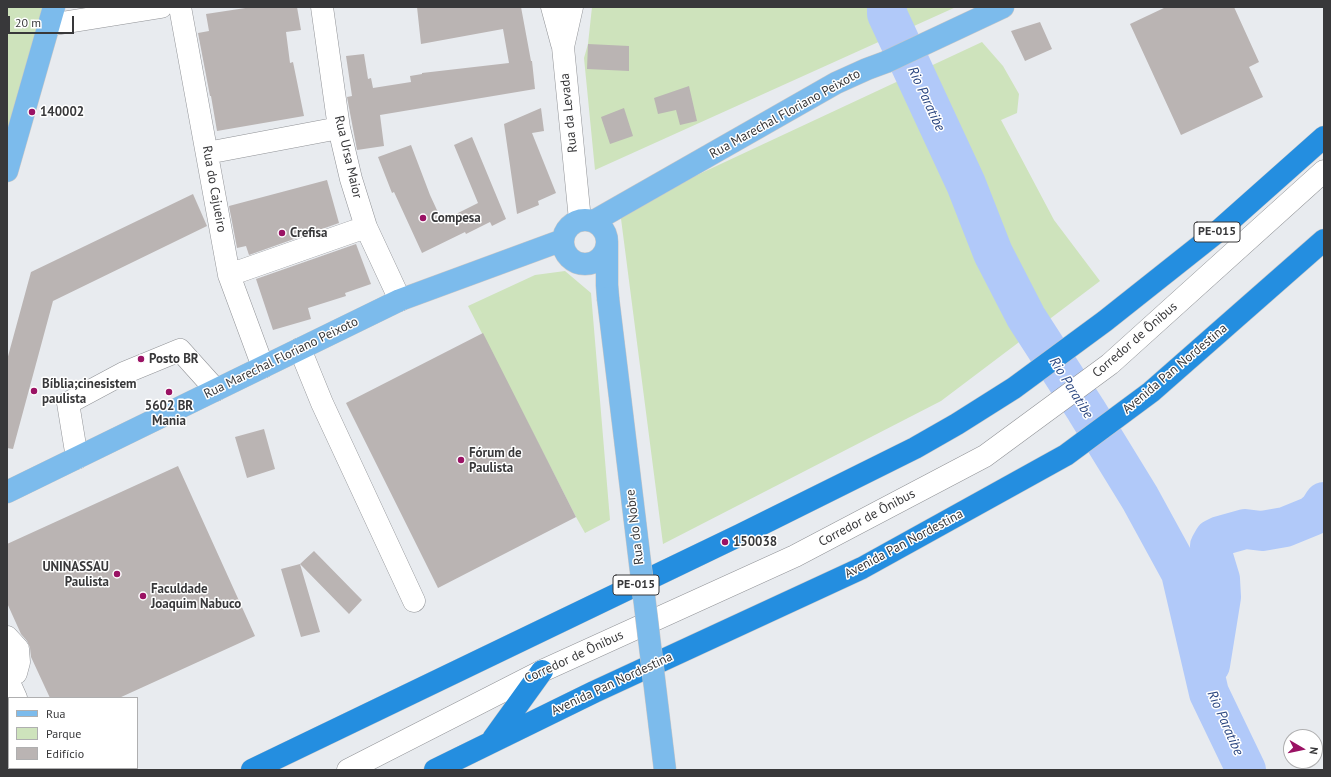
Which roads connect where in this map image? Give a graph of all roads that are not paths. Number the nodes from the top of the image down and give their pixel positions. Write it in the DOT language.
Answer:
graph roads {
  1 [pos="161,7"];
  2 [pos="180,7"];
  3 [pos="322,7"];
  4 [pos="552,7"];
  5 [pos="572,7"];
  6 [pos="1003,7"];
  7 [pos="51,16"];
  8 [pos="563,47"];
  9 [pos="339,128"];
  10 [pos="1324,137"];
  11 [pos="207,152"];
  12 [pos="7,171"];
  13 [pos="1324,171"];
  14 [pos="587,221"];
  15 [pos="366,227"];
  16 [pos="563,240"];
  17 [pos="1324,240"];
  18 [pos="607,244"];
  19 [pos="579,264"];
  20 [pos="229,275"];
  21 [pos="607,291"];
  22 [pos="400,300"];
  23 [pos="300,349"];
  24 [pos="263,367"];
  25 [pos="216,390"];
  26 [pos="77,458"];
  27 [pos="7,492"];
  28 [pos="414,601"];
  29 [pos="7,637"];
  30 [pos="542,671"];
  31 [pos="7,678"];
  32 [pos="16,697"];
  33 [pos="491,742"];
  34 [pos="252,770"];
  35 [pos="348,770"];
  36 [pos="435,770"];
  37 [pos="665,770"];
  1 -- 7 [label="street"];
  2 -- 11 [label="street, Rua do Cajueiro"];
  3 -- 9 [label="street, Rua Ursa Maior"];
  4 -- 8 [label="street"];
  5 -- 8 [label="street, Rua da Levada"];
  6 -- 14 [label="main road, Rua Marechal Floriano Peixoto"];
  7 -- 12 [label="main road"];
  8 -- 14 [label="street, Rua da Levada"];
  9 -- 11 [label="street"];
  9 -- 15 [label="street, Rua Ursa Maior"];
  10 -- 34 [label="highway, PE-015"];
  11 -- 20 [label="street, Rua do Cajueiro"];
  13 -- 30 [label="street, Corredor de Ônibus"];
  14 -- 16 [label="main road"];
  14 -- 18 [label="main road, Rua do Nobre"];
  15 -- 20 [label="street"];
  15 -- 22 [label="street, Rua Ursa Maior"];
  16 -- 19 [label="main road"];
  16 -- 22 [label="main road, Rua Marechal Floriano Peixoto"];
  17 -- 33 [label="highway, Avenida Pan Nordestina"];
  18 -- 19 [label="main road"];
  18 -- 21 [label="main road, Rua do Nobre"];
  19 -- 21 [label="main road"];
  20 -- 24 [label="street, Rua do Cajueiro"];
  21 -- 37 [label="main road, Rua do Nobre, bridge"];
  22 -- 23 [label="main road, Rua Marechal Floriano Peixoto"];
  23 -- 24 [label="main road, Rua Marechal Floriano Peixoto"];
  23 -- 28 [label="street"];
  24 -- 25 [label="main road, Rua Marechal Floriano Peixoto"];
  25 -- 26 [label="main road, Rua Marechal Floriano Peixoto"];
  25 -- 26 [label="street"];
  26 -- 27 [label="main road, Rua Marechal Floriano Peixoto"];
  29 -- 31 [label="street"];
  30 -- 33 [label="highway"];
  30 -- 35 [label="street, Corredor de Ônibus"];
  31 -- 32 [label="street"];
  33 -- 36 [label="highway, Avenida Pan Nordestina"];
}
